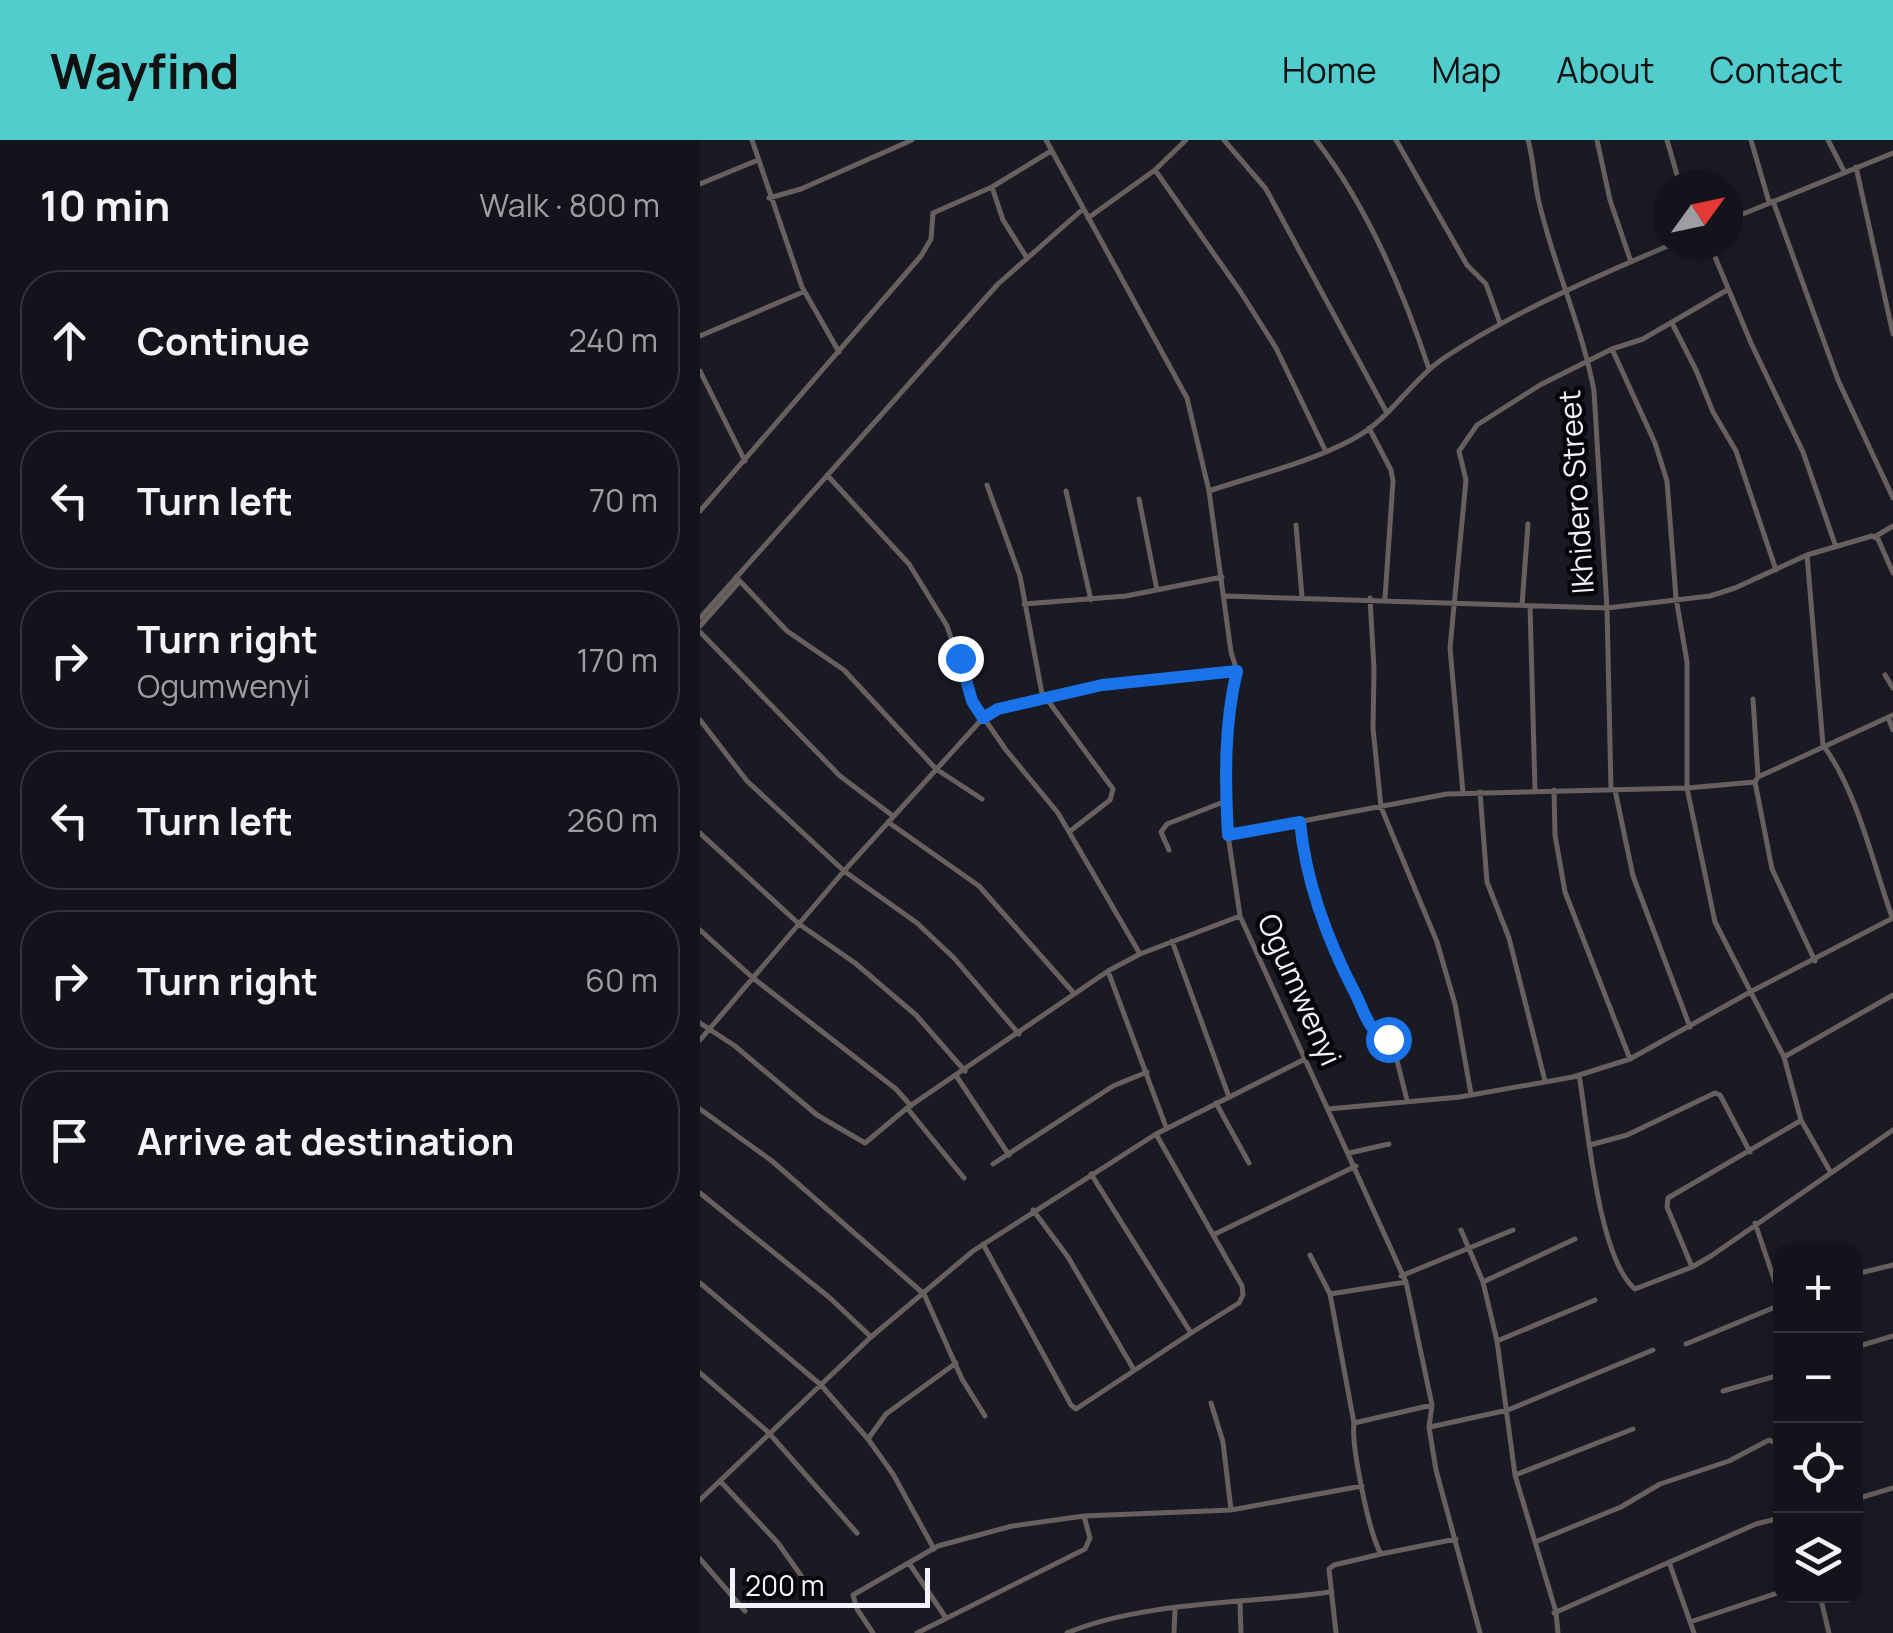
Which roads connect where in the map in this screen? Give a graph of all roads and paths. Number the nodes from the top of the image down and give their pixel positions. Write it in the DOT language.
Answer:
graph roads {
  1 [pos="752,140"];
  2 [pos="894,140"];
  3 [pos="912,140"];
  4 [pos="1046,140"];
  5 [pos="1186,140"];
  6 [pos="1224,140"];
  7 [pos="1316,140"];
  8 [pos="1396,140"];
  9 [pos="1528,140"];
  10 [pos="1597,140"];
  11 [pos="1667,140"];
  12 [pos="1751,140"];
  13 [pos="1828,140"];
  14 [pos="898,148"];
  15 [pos="1052,151"];
  16 [pos="1893,152"];
  17 [pos="758,160"];
  18 [pos="1856,168"];
  19 [pos="1155,170"];
  20 [pos="1676,170"];
  21 [pos="1844,171"];
  22 [pos="700,184"];
  23 [pos="992,187"];
  24 [pos="770,198"];
  25 [pos="1771,201"];
  26 [pos="1083,209"];
  27 [pos="1743,213"];
  28 [pos="1088,218"];
  29 [pos="1653,252"];
  30 [pos="1027,258"];
  31 [pos="1716,260"];
  32 [pos="1631,262"];
  33 [pos="1727,290"];
  34 [pos="804,292"];
  35 [pos="1568,293"];
  36 [pos="1672,323"];
  37 [pos="1500,324"];
  38 [pos="1893,334"];
  39 [pos="700,336"];
  40 [pos="1612,349"];
  41 [pos="839,352"];
  42 [pos="1588,360"];
  43 [pos="1428,369"];
  44 [pos="700,371"];
  45 [pos="1386,413"];
  46 [pos="1369,428"];
  47 [pos="1326,452"];
  48 [pos="745,461"];
  49 [pos="827,475"];
  50 [pos="987,485"];
  51 [pos="1066,491"];
  52 [pos="1209,491"];
  53 [pos="1893,498"];
  54 [pos="1138,499"];
  55 [pos="700,511"];
  56 [pos="1528,524"];
  57 [pos="1296,526"];
  58 [pos="1893,526"];
  59 [pos="1876,536"];
  60 [pos="1836,547"];
  61 [pos="1807,555"];
  62 [pos="1776,570"];
  63 [pos="1893,574"];
  64 [pos="1222,577"];
  65 [pos="738,579"];
  66 [pos="1157,590"];
  67 [pos="1226,596"];
  68 [pos="1302,598"];
  69 [pos="1370,598"];
  70 [pos="1384,598"];
  71 [pos="1676,598"];
  72 [pos="1091,600"];
  73 [pos="1453,601"];
  74 [pos="1024,604"];
  75 [pos="1526,606"];
  76 [pos="1607,608"];
  77 [pos="700,618"];
  78 [pos="700,629"];
  79 [pos="1237,671"];
  80 [pos="1885,675"];
  81 [pos="1893,688"];
  82 [pos="1044,698"];
  83 [pos="1753,699"];
  84 [pos="1890,716"];
  85 [pos="983,718"];
  86 [pos="700,720"];
  87 [pos="1893,730"];
  88 [pos="1823,746"];
  89 [pos="936,769"];
  90 [pos="1757,779"];
  91 [pos="1687,788"];
  92 [pos="1535,790"];
  93 [pos="1554,790"];
  94 [pos="1613,790"];
  95 [pos="1480,792"];
  96 [pos="1463,793"];
  97 [pos="982,799"];
  98 [pos="1226,800"];
  99 [pos="1381,806"];
  100 [pos="891,819"];
  101 [pos="1300,822"];
  102 [pos="700,833"];
  103 [pos="1068,833"];
  104 [pos="1228,835"];
  105 [pos="1169,850"];
  106 [pos="844,870"];
  107 [pos="1240,916"];
  108 [pos="1893,918"];
  109 [pos="799,924"];
  110 [pos="700,930"];
  111 [pos="1172,941"];
  112 [pos="1140,954"];
  113 [pos="1815,961"];
  114 [pos="1108,971"];
  115 [pos="753,978"];
  116 [pos="1752,991"];
  117 [pos="1074,992"];
  118 [pos="1893,995"];
  119 [pos="700,1023"];
  120 [pos="1690,1027"];
  121 [pos="709,1030"];
  122 [pos="1019,1034"];
  123 [pos="700,1040"];
  124 [pos="1784,1057"];
  125 [pos="1304,1058"];
  126 [pos="1630,1059"];
  127 [pos="964,1072"];
  128 [pos="1147,1072"];
  129 [pos="1579,1076"];
  130 [pos="956,1077"];
  131 [pos="1545,1082"];
  132 [pos="1472,1095"];
  133 [pos="1229,1096"];
  134 [pos="1407,1100"];
  135 [pos="1216,1103"];
  136 [pos="909,1107"];
  137 [pos="700,1109"];
  138 [pos="1328,1109"];
  139 [pos="1801,1120"];
  140 [pos="1166,1128"];
  141 [pos="1893,1130"];
  142 [pos="1156,1134"];
  143 [pos="1389,1144"];
  144 [pos="1590,1145"];
  145 [pos="1750,1152"];
  146 [pos="1350,1153"];
  147 [pos="1009,1155"];
  148 [pos="1249,1163"];
  149 [pos="993,1164"];
  150 [pos="1356,1166"];
  151 [pos="1831,1172"];
  152 [pos="1091,1173"];
  153 [pos="964,1178"];
  154 [pos="700,1193"];
  155 [pos="1033,1210"];
  156 [pos="1755,1223"];
  157 [pos="1461,1230"];
  158 [pos="1514,1230"];
  159 [pos="1215,1234"];
  160 [pos="1575,1239"];
  161 [pos="983,1244"];
  162 [pos="1470,1248"];
  163 [pos="1310,1255"];
  164 [pos="1893,1265"];
  165 [pos="1692,1267"];
  166 [pos="1863,1272"];
  167 [pos="1773,1276"];
  168 [pos="1403,1279"];
  169 [pos="1483,1282"];
  170 [pos="700,1283"];
  171 [pos="924,1294"];
  172 [pos="1330,1294"];
  173 [pos="1595,1300"];
  174 [pos="1773,1308"];
  175 [pos="1192,1333"];
  176 [pos="1893,1336"];
  177 [pos="871,1337"];
  178 [pos="1497,1342"];
  179 [pos="1686,1344"];
  180 [pos="1863,1346"];
  181 [pos="1653,1350"];
  182 [pos="956,1363"];
  183 [pos="1134,1370"];
  184 [pos="700,1373"];
  185 [pos="1773,1376"];
  186 [pos="820,1384"];
  187 [pos="1723,1392"];
  188 [pos="1210,1403"];
  189 [pos="1432,1404"];
  190 [pos="1508,1410"];
  191 [pos="985,1416"];
  192 [pos="1354,1423"];
  193 [pos="1429,1427"];
  194 [pos="1633,1429"];
  195 [pos="768,1432"];
  196 [pos="868,1438"];
  197 [pos="1773,1442"];
  198 [pos="1515,1476"];
  199 [pos="721,1482"];
  200 [pos="1362,1486"];
  201 [pos="1893,1488"];
  202 [pos="1863,1497"];
  203 [pos="700,1500"];
  204 [pos="1231,1510"];
  205 [pos="1084,1516"];
  206 [pos="1773,1520"];
  207 [pos="857,1533"];
  208 [pos="1457,1538"];
  209 [pos="1535,1542"];
  210 [pos="934,1549"];
  211 [pos="1381,1554"];
  212 [pos="700,1559"];
  213 [pos="909,1562"];
  214 [pos="1669,1562"];
  215 [pos="807,1584"];
  216 [pos="1330,1592"];
  217 [pos="1773,1594"];
  218 [pos="1240,1603"];
  219 [pos="1822,1603"];
  220 [pos="1174,1609"];
  221 [pos="745,1610"];
  222 [pos="1556,1612"];
  223 [pos="946,1618"];
  224 [pos="1690,1622"];
  225 [pos="928,1630"];
  226 [pos="873,1633"];
  227 [pos="918,1633"];
  228 [pos="1067,1633"];
  229 [pos="1174,1633"];
  230 [pos="1241,1633"];
  231 [pos="1336,1633"];
  232 [pos="1480,1633"];
  233 [pos="1558,1633"];
  234 [pos="1694,1633"];
  235 [pos="1829,1633"];
  1 -- 17 [label="street"];
  2 -- 14 [label="street"];
  3 -- 14 [label="street"];
  4 -- 15 [label="street, Ogumwenyi"];
  5 -- 19 [label="street"];
  6 -- 45 [label="street"];
  7 -- 43 [label="street"];
  8 -- 37 [label="street"];
  9 -- 35 [label="street, Ikhidero Street"];
  10 -- 32 [label="street"];
  11 -- 20 [label="street"];
  12 -- 25 [label="street"];
  13 -- 21 [label="street"];
  14 -- 24 [label="street"];
  15 -- 23 [label="street"];
  15 -- 26 [label="street, Ogumwenyi"];
  16 -- 18 [label="street"];
  17 -- 22 [label="street"];
  17 -- 24 [label="street"];
  18 -- 21 [label="street"];
  18 -- 38 [label="street"];
  19 -- 28 [label="street"];
  19 -- 47 [label="street"];
  21 -- 25 [label="street"];
  23 -- 30 [label="street"];
  23 -- 41 [label="street"];
  24 -- 34 [label="street"];
  25 -- 27 [label="street"];
  25 -- 53 [label="street"];
  26 -- 28 [label="street, Ogumwenyi"];
  26 -- 30 [label="street"];
  28 -- 52 [label="street, Ogumwenyi"];
  29 -- 32 [label="street"];
  30 -- 49 [label="street"];
  31 -- 33 [label="street"];
  32 -- 35 [label="street"];
  33 -- 36 [label="street"];
  33 -- 60 [label="street"];
  34 -- 39 [label="street"];
  34 -- 41 [label="street"];
  35 -- 37 [label="street"];
  35 -- 42 [label="street, Ikhidero Street"];
  36 -- 40 [label="street"];
  36 -- 62 [label="street"];
  37 -- 43 [label="street"];
  40 -- 42 [label="street"];
  40 -- 71 [label="street"];
  41 -- 48 [label="street"];
  42 -- 73 [label="street"];
  42 -- 76 [label="street, Ikhidero Street"];
  43 -- 45 [label="street"];
  44 -- 48 [label="street"];
  45 -- 46 [label="street"];
  46 -- 47 [label="street"];
  46 -- 70 [label="street"];
  47 -- 52 [label="street"];
  48 -- 55 [label="street"];
  49 -- 65 [label="street"];
  49 -- 85 [label="street"];
  50 -- 74 [label="street"];
  51 -- 72 [label="street"];
  52 -- 64 [label="street, Ogumwenyi"];
  54 -- 66 [label="street"];
  56 -- 75 [label="street"];
  57 -- 68 [label="street"];
  58 -- 59 [label="street"];
  59 -- 60 [label="street"];
  59 -- 63 [label="street"];
  60 -- 61 [label="street"];
  61 -- 62 [label="street"];
  61 -- 88 [label="street"];
  62 -- 71 [label="street"];
  64 -- 66 [label="street"];
  64 -- 67 [label="street, Ogumwenyi"];
  65 -- 77 [label="street"];
  65 -- 78 [label="street"];
  65 -- 89 [label="street"];
  66 -- 72 [label="street"];
  67 -- 68 [label="street"];
  67 -- 79 [label="street, Ogumwenyi"];
  68 -- 69 [label="street"];
  69 -- 70 [label="street"];
  69 -- 99 [label="street"];
  70 -- 73 [label="street"];
  71 -- 76 [label="street"];
  71 -- 91 [label="street"];
  72 -- 74 [label="street"];
  73 -- 75 [label="street"];
  73 -- 96 [label="street"];
  74 -- 82 [label="street"];
  75 -- 76 [label="street"];
  75 -- 92 [label="street"];
  76 -- 94 [label="street, Ikhidero Street"];
  78 -- 100 [label="street"];
  79 -- 82 [label="street"];
  79 -- 98 [label="street, Ogumwenyi"];
  80 -- 81 [label="street"];
  82 -- 85 [label="street"];
  82 -- 103 [label="street"];
  83 -- 90 [label="street"];
  84 -- 87 [label="street"];
  84 -- 88 [label="street"];
  85 -- 89 [label="street"];
  85 -- 103 [label="street"];
  86 -- 106 [label="street"];
  88 -- 90 [label="street"];
  88 -- 108 [label="street"];
  89 -- 97 [label="street"];
  89 -- 100 [label="street"];
  90 -- 91 [label="street"];
  90 -- 113 [label="street"];
  91 -- 94 [label="street"];
  91 -- 116 [label="street"];
  92 -- 93 [label="street"];
  92 -- 95 [label="street"];
  93 -- 94 [label="street"];
  93 -- 126 [label="street"];
  94 -- 120 [label="street, Ikhidero Street"];
  95 -- 96 [label="street"];
  95 -- 131 [label="street"];
  96 -- 99 [label="street"];
  98 -- 104 [label="street, Ogumwenyi"];
  98 -- 105 [label="street"];
  99 -- 101 [label="street"];
  99 -- 132 [label="street"];
  100 -- 106 [label="street"];
  100 -- 117 [label="street"];
  101 -- 104 [label="street"];
  101 -- 134 [label="street"];
  102 -- 109 [label="street"];
  103 -- 112 [label="street"];
  104 -- 107 [label="street, Ogumwenyi"];
  106 -- 109 [label="street"];
  106 -- 122 [label="street"];
  107 -- 111 [label="street"];
  107 -- 125 [label="street, Ogumwenyi"];
  108 -- 113 [label="street"];
  109 -- 115 [label="street"];
  109 -- 127 [label="street"];
  110 -- 115 [label="street"];
  111 -- 112 [label="street"];
  111 -- 133 [label="street"];
  112 -- 114 [label="street"];
  113 -- 116 [label="street"];
  114 -- 117 [label="street"];
  114 -- 128 [label="street"];
  115 -- 121 [label="street"];
  115 -- 136 [label="street"];
  116 -- 120 [label="street"];
  116 -- 124 [label="street"];
  117 -- 122 [label="street"];
  118 -- 124 [label="street"];
  119 -- 121 [label="street"];
  120 -- 126 [label="street"];
  121 -- 123 [label="street"];
  121 -- 136 [label="street"];
  122 -- 127 [label="street"];
  124 -- 139 [label="street"];
  125 -- 133 [label="street"];
  125 -- 138 [label="street, Ogumwenyi"];
  126 -- 129 [label="street"];
  127 -- 130 [label="street"];
  128 -- 140 [label="street"];
  128 -- 147 [label="street"];
  129 -- 131 [label="street"];
  129 -- 144 [label="street"];
  130 -- 136 [label="street"];
  130 -- 147 [label="street"];
  131 -- 132 [label="street"];
  132 -- 134 [label="street"];
  133 -- 135 [label="street"];
  134 -- 138 [label="street"];
  135 -- 140 [label="street"];
  135 -- 148 [label="street"];
  136 -- 153 [label="street"];
  137 -- 171 [label="street"];
  138 -- 146 [label="street, Ogumwenyi"];
  139 -- 145 [label="street"];
  139 -- 151 [label="street"];
  140 -- 142 [label="street"];
  141 -- 151 [label="street"];
  142 -- 152 [label="street"];
  142 -- 159 [label="street"];
  143 -- 146 [label="street"];
  144 -- 145 [label="street"];
  144 -- 165 [label="street"];
  145 -- 165 [label="street"];
  146 -- 150 [label="street, Ogumwenyi"];
  147 -- 149 [label="street"];
  150 -- 159 [label="street"];
  150 -- 168 [label="street, Ogumwenyi"];
  151 -- 156 [label="street"];
  152 -- 155 [label="street"];
  152 -- 175 [label="street"];
  154 -- 177 [label="street"];
  155 -- 161 [label="street"];
  155 -- 183 [label="street"];
  156 -- 165 [label="street"];
  156 -- 167 [label="street"];
  157 -- 162 [label="street"];
  158 -- 162 [label="street"];
  159 -- 175 [label="street"];
  160 -- 169 [label="street"];
  161 -- 171 [label="street"];
  161 -- 183 [label="street"];
  162 -- 168 [label="street"];
  162 -- 169 [label="street"];
  163 -- 172 [label="street"];
  164 -- 166 [label="street"];
  168 -- 172 [label="street"];
  168 -- 189 [label="street, Ogumwenyi"];
  169 -- 178 [label="street"];
  170 -- 186 [label="street"];
  171 -- 177 [label="street"];
  171 -- 182 [label="street"];
  172 -- 192 [label="street"];
  173 -- 178 [label="street"];
  174 -- 179 [label="street"];
  175 -- 183 [label="street"];
  176 -- 180 [label="street"];
  177 -- 186 [label="street"];
  178 -- 190 [label="street"];
  181 -- 190 [label="street"];
  182 -- 191 [label="street"];
  182 -- 196 [label="street"];
  184 -- 195 [label="street"];
  185 -- 187 [label="street"];
  186 -- 195 [label="street"];
  186 -- 196 [label="street"];
  188 -- 204 [label="street"];
  189 -- 192 [label="street"];
  189 -- 193 [label="street, Ogumwenyi"];
  190 -- 193 [label="street"];
  190 -- 198 [label="street"];
  192 -- 200 [label="street"];
  193 -- 208 [label="street, Ogumwenyi"];
  194 -- 198 [label="street"];
  195 -- 199 [label="street"];
  195 -- 207 [label="street"];
  196 -- 210 [label="street"];
  197 -- 209 [label="street"];
  198 -- 209 [label="street"];
  199 -- 203 [label="street"];
  199 -- 215 [label="street"];
  200 -- 204 [label="street"];
  200 -- 211 [label="street"];
  201 -- 202 [label="street"];
  204 -- 205 [label="street"];
  205 -- 210 [label="street"];
  205 -- 223 [label="street"];
  206 -- 214 [label="street"];
  208 -- 211 [label="street"];
  208 -- 232 [label="street, Ogumwenyi"];
  209 -- 222 [label="street"];
  210 -- 213 [label="street"];
  211 -- 216 [label="street"];
  212 -- 221 [label="street"];
  213 -- 223 [label="street"];
  213 -- 226 [label="street"];
  214 -- 222 [label="street"];
  214 -- 224 [label="street"];
  216 -- 218 [label="street"];
  216 -- 231 [label="street"];
  217 -- 224 [label="street"];
  218 -- 220 [label="street"];
  218 -- 230 [label="street"];
  219 -- 235 [label="street"];
  220 -- 228 [label="street"];
  220 -- 229 [label="street"];
  222 -- 233 [label="street"];
  223 -- 225 [label="street"];
  224 -- 234 [label="street"];
  225 -- 227 [label="street"];
}
